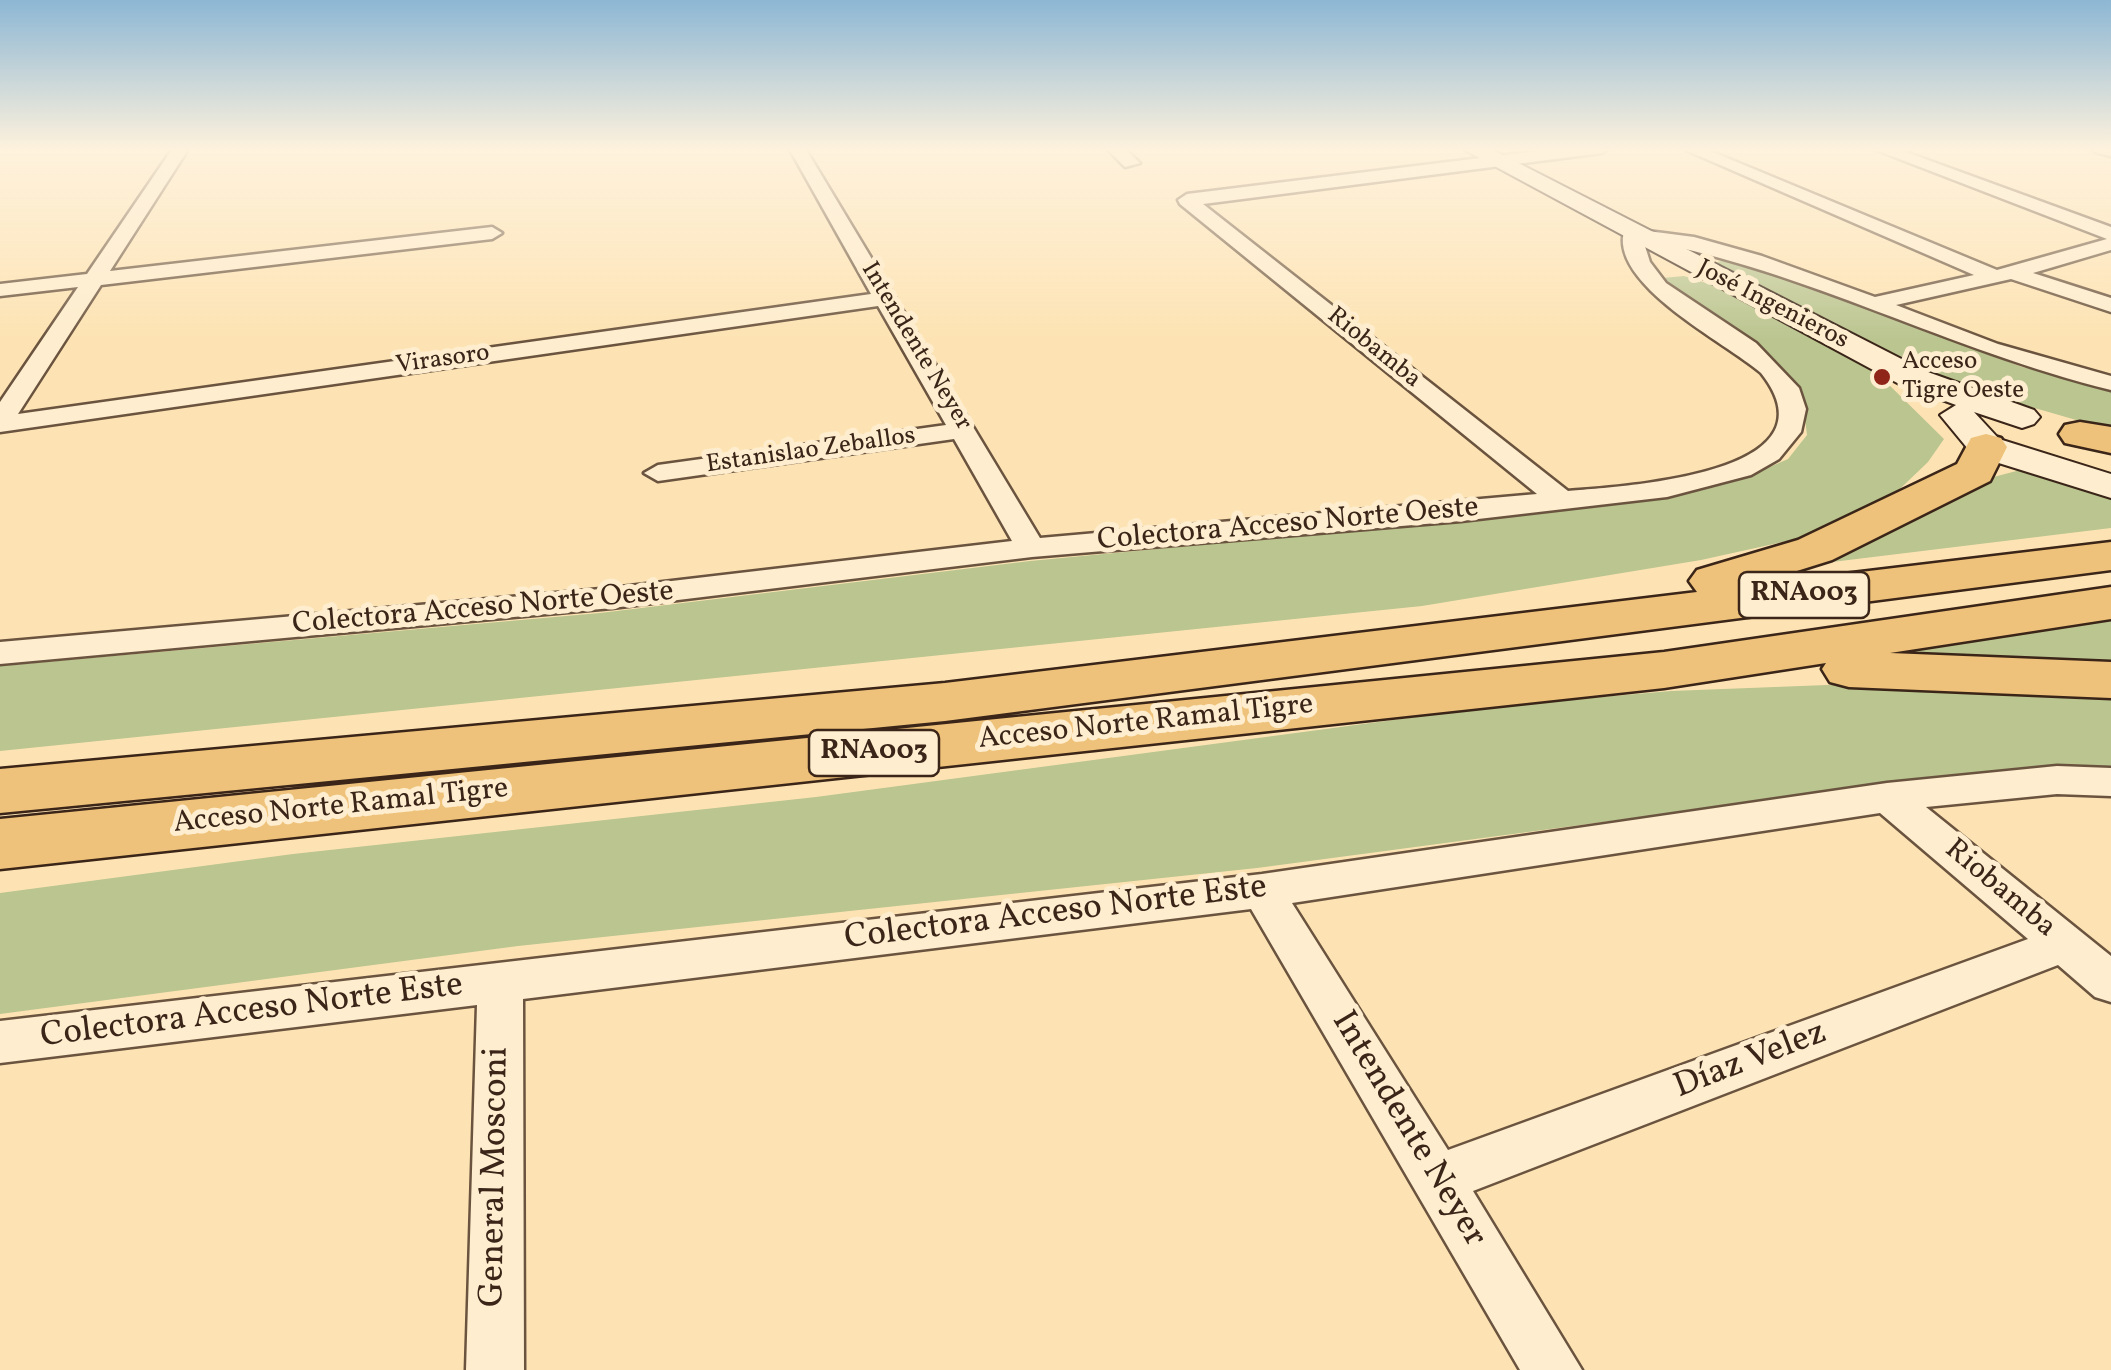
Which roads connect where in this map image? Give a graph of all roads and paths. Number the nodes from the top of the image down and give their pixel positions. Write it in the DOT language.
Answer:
graph roads {
  1 [pos="140,212"];
  2 [pos="835,212"];
  3 [pos="1202,212"];
  4 [pos="1594,212"];
  5 [pos="1847,212"];
  6 [pos="2051,212"];
  7 [pos="492,232"];
  8 [pos="1632,232"];
  9 [pos="2111,234"];
  10 [pos="2111,244"];
  11 [pos="1742,256"];
  12 [pos="1689,264"];
  13 [pos="1646,271"];
  14 [pos="2004,275"];
  15 [pos="98,277"];
  16 [pos="0,290"];
  17 [pos="886,298"];
  18 [pos="1871,304"];
  19 [pos="2111,305"];
  20 [pos="1913,378"];
  21 [pos="2111,383"];
  22 [pos="0,422"];
  23 [pos="965,430"];
  24 [pos="1993,431"];
  25 [pos="2096,437"];
  26 [pos="2111,468"];
  27 [pos="658,474"];
  28 [pos="2111,486"];
  29 [pos="1560,498"];
  30 [pos="1032,548"];
  31 [pos="2111,556"];
  32 [pos="2111,603"];
  33 [pos="1498,634"];
  34 [pos="0,652"];
  35 [pos="1664,670"];
  36 [pos="2111,680"];
  37 [pos="266,766"];
  38 [pos="0,773"];
  39 [pos="2111,782"];
  40 [pos="0,791"];
  41 [pos="1887,797"];
  42 [pos="83,835"];
  43 [pos="0,844"];
  44 [pos="0,855"];
  45 [pos="1262,890"];
  46 [pos="2065,944"];
  47 [pos="2111,982"];
  48 [pos="500,984"];
  49 [pos="0,1042"];
  50 [pos="1437,1179"];
  51 [pos="495,1370"];
  52 [pos="1553,1370"];
  1 -- 15 [label="street"];
  2 -- 17 [label="street, Intendente Neyer"];
  3 -- 29 [label="street, Riobamba"];
  4 -- 8 [label="street, José Ingenieros"];
  5 -- 14 [label="street"];
  6 -- 9 [label="street"];
  7 -- 15 [label="street"];
  8 -- 11 [label="street"];
  8 -- 12 [label="street, José Ingenieros"];
  8 -- 13 [label="street, Colectora Acceso Norte Oeste"];
  10 -- 14 [label="street"];
  11 -- 12 [label="street"];
  11 -- 18 [label="street"];
  12 -- 13 [label="street"];
  12 -- 20 [label="street, José Ingenieros"];
  13 -- 29 [label="street, Colectora Acceso Norte Oeste"];
  14 -- 18 [label="street"];
  14 -- 19 [label="street"];
  15 -- 16 [label="street"];
  15 -- 22 [label="street"];
  17 -- 22 [label="street, Virasoro"];
  17 -- 23 [label="street, Intendente Neyer"];
  18 -- 21 [label="street"];
  20 -- 24 [label="street, José Ingenieros"];
  20 -- 24 [label="street, José Ingenieros"];
  23 -- 27 [label="street, Estanislao Zeballos"];
  23 -- 30 [label="street, Intendente Neyer"];
  24 -- 25 [label="street"];
  24 -- 28 [label="street, José Ingenieros"];
  24 -- 33 [label="highway"];
  25 -- 26 [label="street"];
  29 -- 30 [label="street, Colectora Acceso Norte Oeste"];
  30 -- 34 [label="street, Colectora Acceso Norte Oeste"];
  31 -- 33 [label="highway, Acceso Norte Ramal Tigre / RNA003"];
  32 -- 35 [label="highway, Acceso Norte Ramal Tigre / RNA003"];
  33 -- 37 [label="highway, Acceso Norte Ramal Tigre / RNA003"];
  35 -- 36 [label="highway"];
  35 -- 42 [label="highway, Acceso Norte Ramal Tigre / RNA003"];
  37 -- 38 [label="highway"];
  37 -- 40 [label="highway, Acceso Norte Ramal Tigre / RNA003"];
  39 -- 41 [label="street, Colectora Acceso Norte Este"];
  41 -- 45 [label="street, Colectora Acceso Norte Este"];
  41 -- 46 [label="street, Riobamba"];
  42 -- 43 [label="highway, Acceso Norte Ramal Tigre / RNA003"];
  42 -- 44 [label="highway"];
  45 -- 48 [label="street, Colectora Acceso Norte Este"];
  45 -- 50 [label="street, Intendente Neyer"];
  46 -- 47 [label="street, Riobamba"];
  46 -- 50 [label="street, Díaz Velez"];
  48 -- 49 [label="street, Colectora Acceso Norte Este"];
  48 -- 51 [label="street, General Mosconi"];
  50 -- 52 [label="street, Intendente Neyer"];
}
